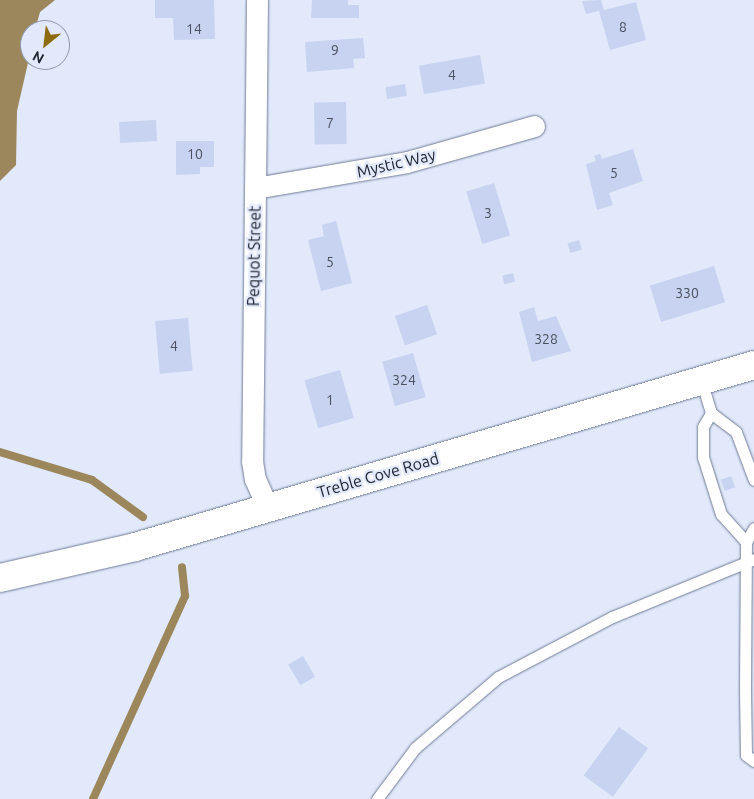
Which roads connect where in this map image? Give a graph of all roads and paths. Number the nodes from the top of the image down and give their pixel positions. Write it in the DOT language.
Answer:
graph roads {
  1 [pos="257,0"];
  2 [pos="534,126"];
  3 [pos="255,188"];
  4 [pos="754,365"];
  5 [pos="701,380"];
  6 [pos="711,413"];
  7 [pos="754,480"];
  8 [pos="268,508"];
  9 [pos="754,528"];
  10 [pos="746,542"];
  11 [pos="751,560"];
  12 [pos="0,578"];
  13 [pos="754,761"];
  14 [pos="377,799"];
  1 -- 3 [label="street, Pequot Street"];
  2 -- 3 [label="street, Mystic Way"];
  3 -- 8 [label="street, Pequot Street"];
  4 -- 5 [label="main road, Treble Cove Road"];
  5 -- 6 [label="lane"];
  5 -- 8 [label="main road, Treble Cove Road"];
  6 -- 7 [label="lane"];
  6 -- 10 [label="lane"];
  8 -- 12 [label="main road, Treble Cove Road"];
  9 -- 10 [label="lane"];
  10 -- 11 [label="lane"];
  11 -- 13 [label="lane"];
  11 -- 14 [label="lane"];
}
